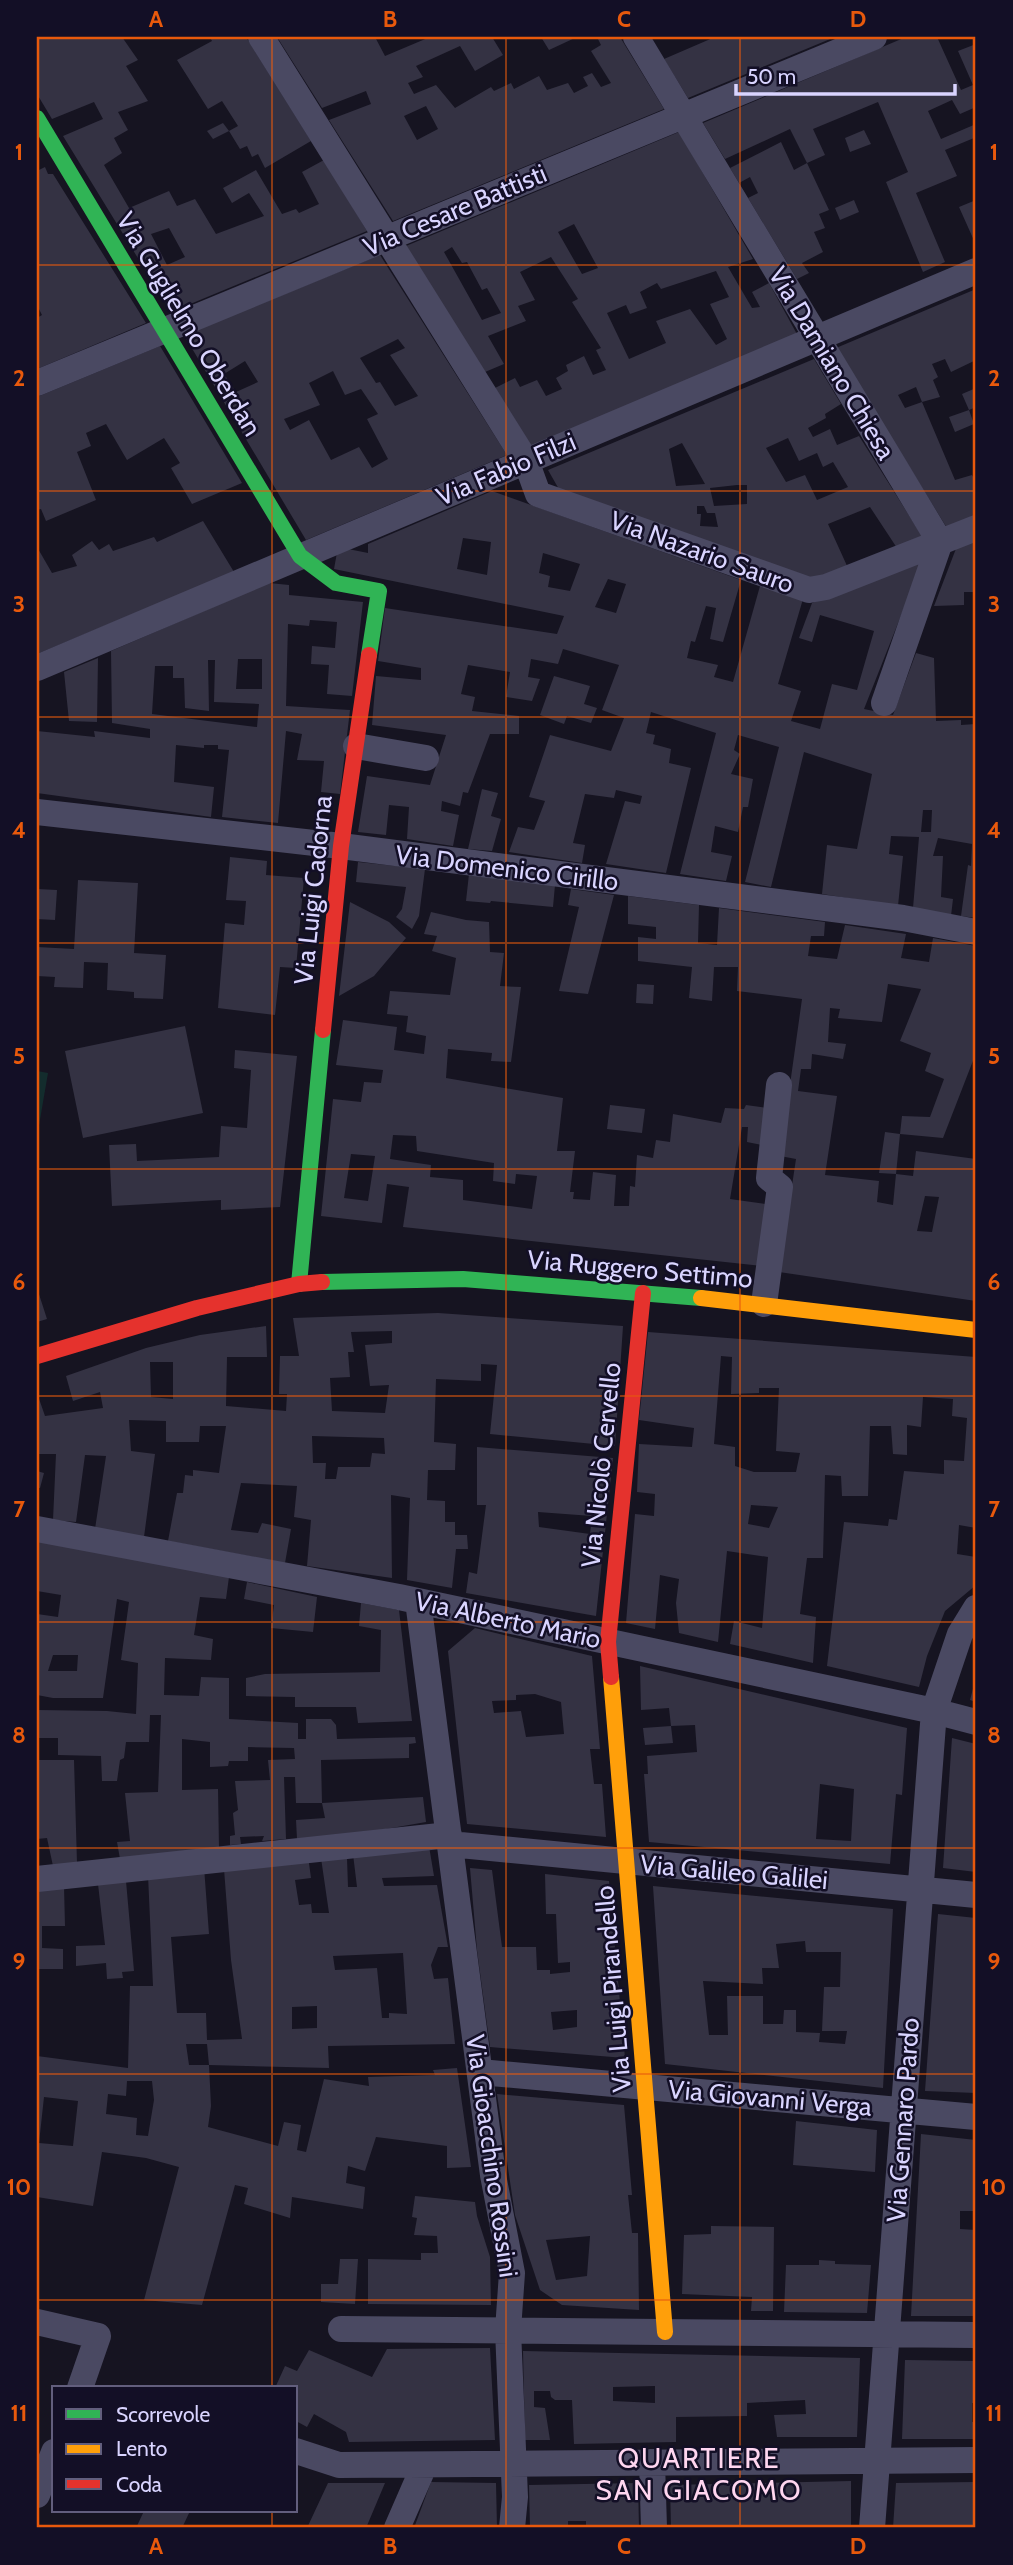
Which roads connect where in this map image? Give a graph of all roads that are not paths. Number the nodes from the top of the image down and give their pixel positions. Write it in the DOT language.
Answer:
graph roads {
  1 [pos="261,37"];
  2 [pos="636,37"];
  3 [pos="874,37"];
  4 [pos="683,116"];
  5 [pos="37,118"];
  6 [pos="387,239"];
  7 [pos="976,271"];
  8 [pos="164,331"];
  9 [pos="817,339"];
  10 [pos="37,383"];
  11 [pos="526,461"];
  12 [pos="976,528"];
  13 [pos="940,542"];
  14 [pos="300,556"];
  15 [pos="37,668"];
  16 [pos="884,703"];
  17 [pos="356,746"];
  18 [pos="426,758"];
  19 [pos="37,811"];
  20 [pos="341,846"];
  21 [pos="976,932"];
  22 [pos="779,1085"];
  23 [pos="299,1284"];
  24 [pos="643,1293"];
  25 [pos="764,1304"];
  26 [pos="976,1330"];
  27 [pos="37,1356"];
  28 [pos="37,1529"];
  29 [pos="418,1601"];
  30 [pos="976,1608"];
  31 [pos="608,1642"];
  32 [pos="934,1711"];
  33 [pos="976,1722"];
  34 [pos="449,1840"];
  35 [pos="628,1862"];
  36 [pos="37,1879"];
  37 [pos="920,1890"];
  38 [pos="976,1895"];
  39 [pos="480,2072"];
  40 [pos="646,2087"];
  41 [pos="903,2110"];
  42 [pos="976,2117"];
  43 [pos="37,2322"];
  44 [pos="341,2329"];
  45 [pos="508,2330"];
  46 [pos="665,2332"];
  47 [pos="886,2335"];
  48 [pos="976,2335"];
  49 [pos="85,2386"];
  50 [pos="298,2453"];
  51 [pos="52,2457"];
  52 [pos="976,2460"];
  53 [pos="877,2461"];
  54 [pos="514,2462"];
  55 [pos="652,2462"];
  56 [pos="424,2466"];
  57 [pos="37,2495"];
  58 [pos="397,2528"];
  59 [pos="512,2528"];
  60 [pos="654,2528"];
  61 [pos="872,2528"];
  1 -- 6 [label="street"];
  2 -- 4 [label="street, Via Damiano Chiesa"];
  3 -- 4 [label="street, Via Cesare Battisti"];
  4 -- 6 [label="street, Via Cesare Battisti"];
  4 -- 9 [label="street, Via Damiano Chiesa"];
  5 -- 8 [label="street, Via Guglielmo Oberdan"];
  6 -- 8 [label="street, Via Cesare Battisti"];
  6 -- 11 [label="street"];
  7 -- 9 [label="street, Via Fabio Filzi"];
  8 -- 10 [label="street, Via Cesare Battisti"];
  8 -- 14 [label="street, Via Guglielmo Oberdan"];
  9 -- 11 [label="street, Via Fabio Filzi"];
  9 -- 13 [label="street, Via Damiano Chiesa"];
  11 -- 13 [label="street, Via Nazario Sauro"];
  11 -- 14 [label="street, Via Fabio Filzi"];
  12 -- 13 [label="street, Via Nazario Sauro"];
  13 -- 16 [label="street"];
  14 -- 15 [label="street, Via Fabio Filzi"];
  14 -- 17 [label="street, Via Luigi Cadorna"];
  17 -- 18 [label="street"];
  17 -- 20 [label="street, Via Luigi Cadorna"];
  19 -- 20 [label="street, Via Domenico Cirillo"];
  20 -- 21 [label="street, Via Domenico Cirillo"];
  20 -- 23 [label="street, Via Luigi Cadorna"];
  22 -- 25 [label="street"];
  23 -- 24 [label="street, Via Ruggero Settimo"];
  23 -- 27 [label="street, Via Ruggero Settimo"];
  24 -- 25 [label="street, Via Ruggero Settimo"];
  24 -- 31 [label="street, Via Nicolò Cervello"];
  25 -- 26 [label="street, Via Ruggero Settimo"];
  28 -- 29 [label="street, Via Alberto Mario"];
  29 -- 31 [label="street, Via Alberto Mario"];
  29 -- 34 [label="street, Via Gioacchino Rossini"];
  30 -- 32 [label="street, Via Gennaro Pardo"];
  31 -- 32 [label="street, Via Alberto Mario"];
  31 -- 35 [label="street, Via Luigi Pirandello"];
  32 -- 33 [label="street, Via Alberto Mario"];
  32 -- 37 [label="street, Via Gennaro Pardo"];
  34 -- 35 [label="street, Via Galileo Galilei"];
  34 -- 36 [label="street, Via Galileo Galilei"];
  34 -- 39 [label="street, Via Gioacchino Rossini"];
  35 -- 37 [label="street, Via Galileo Galilei"];
  35 -- 40 [label="street, Via Luigi Pirandello"];
  37 -- 38 [label="street, Via Galileo Galilei"];
  37 -- 41 [label="street, Via Gennaro Pardo"];
  39 -- 40 [label="street, Via Giovanni Verga"];
  39 -- 45 [label="street, Via Gioacchino Rossini"];
  40 -- 41 [label="street, Via Giovanni Verga"];
  40 -- 46 [label="street, Via Luigi Pirandello"];
  41 -- 42 [label="street, Via Giovanni Verga"];
  41 -- 47 [label="street, Via Gennaro Pardo"];
  43 -- 49 [label="street"];
  44 -- 45 [label="street"];
  45 -- 46 [label="street"];
  45 -- 54 [label="street, Via Gioacchino Rossini"];
  46 -- 47 [label="street"];
  47 -- 48 [label="street"];
  47 -- 53 [label="street, Via Gennaro Pardo"];
  50 -- 56 [label="street"];
  51 -- 57 [label="street"];
  52 -- 53 [label="street"];
  53 -- 55 [label="street"];
  53 -- 61 [label="street, Via Gennaro Pardo"];
  54 -- 55 [label="street"];
  54 -- 56 [label="street"];
  54 -- 59 [label="street, Via Gioacchino Rossini"];
  55 -- 60 [label="street"];
  56 -- 58 [label="street"];
}
